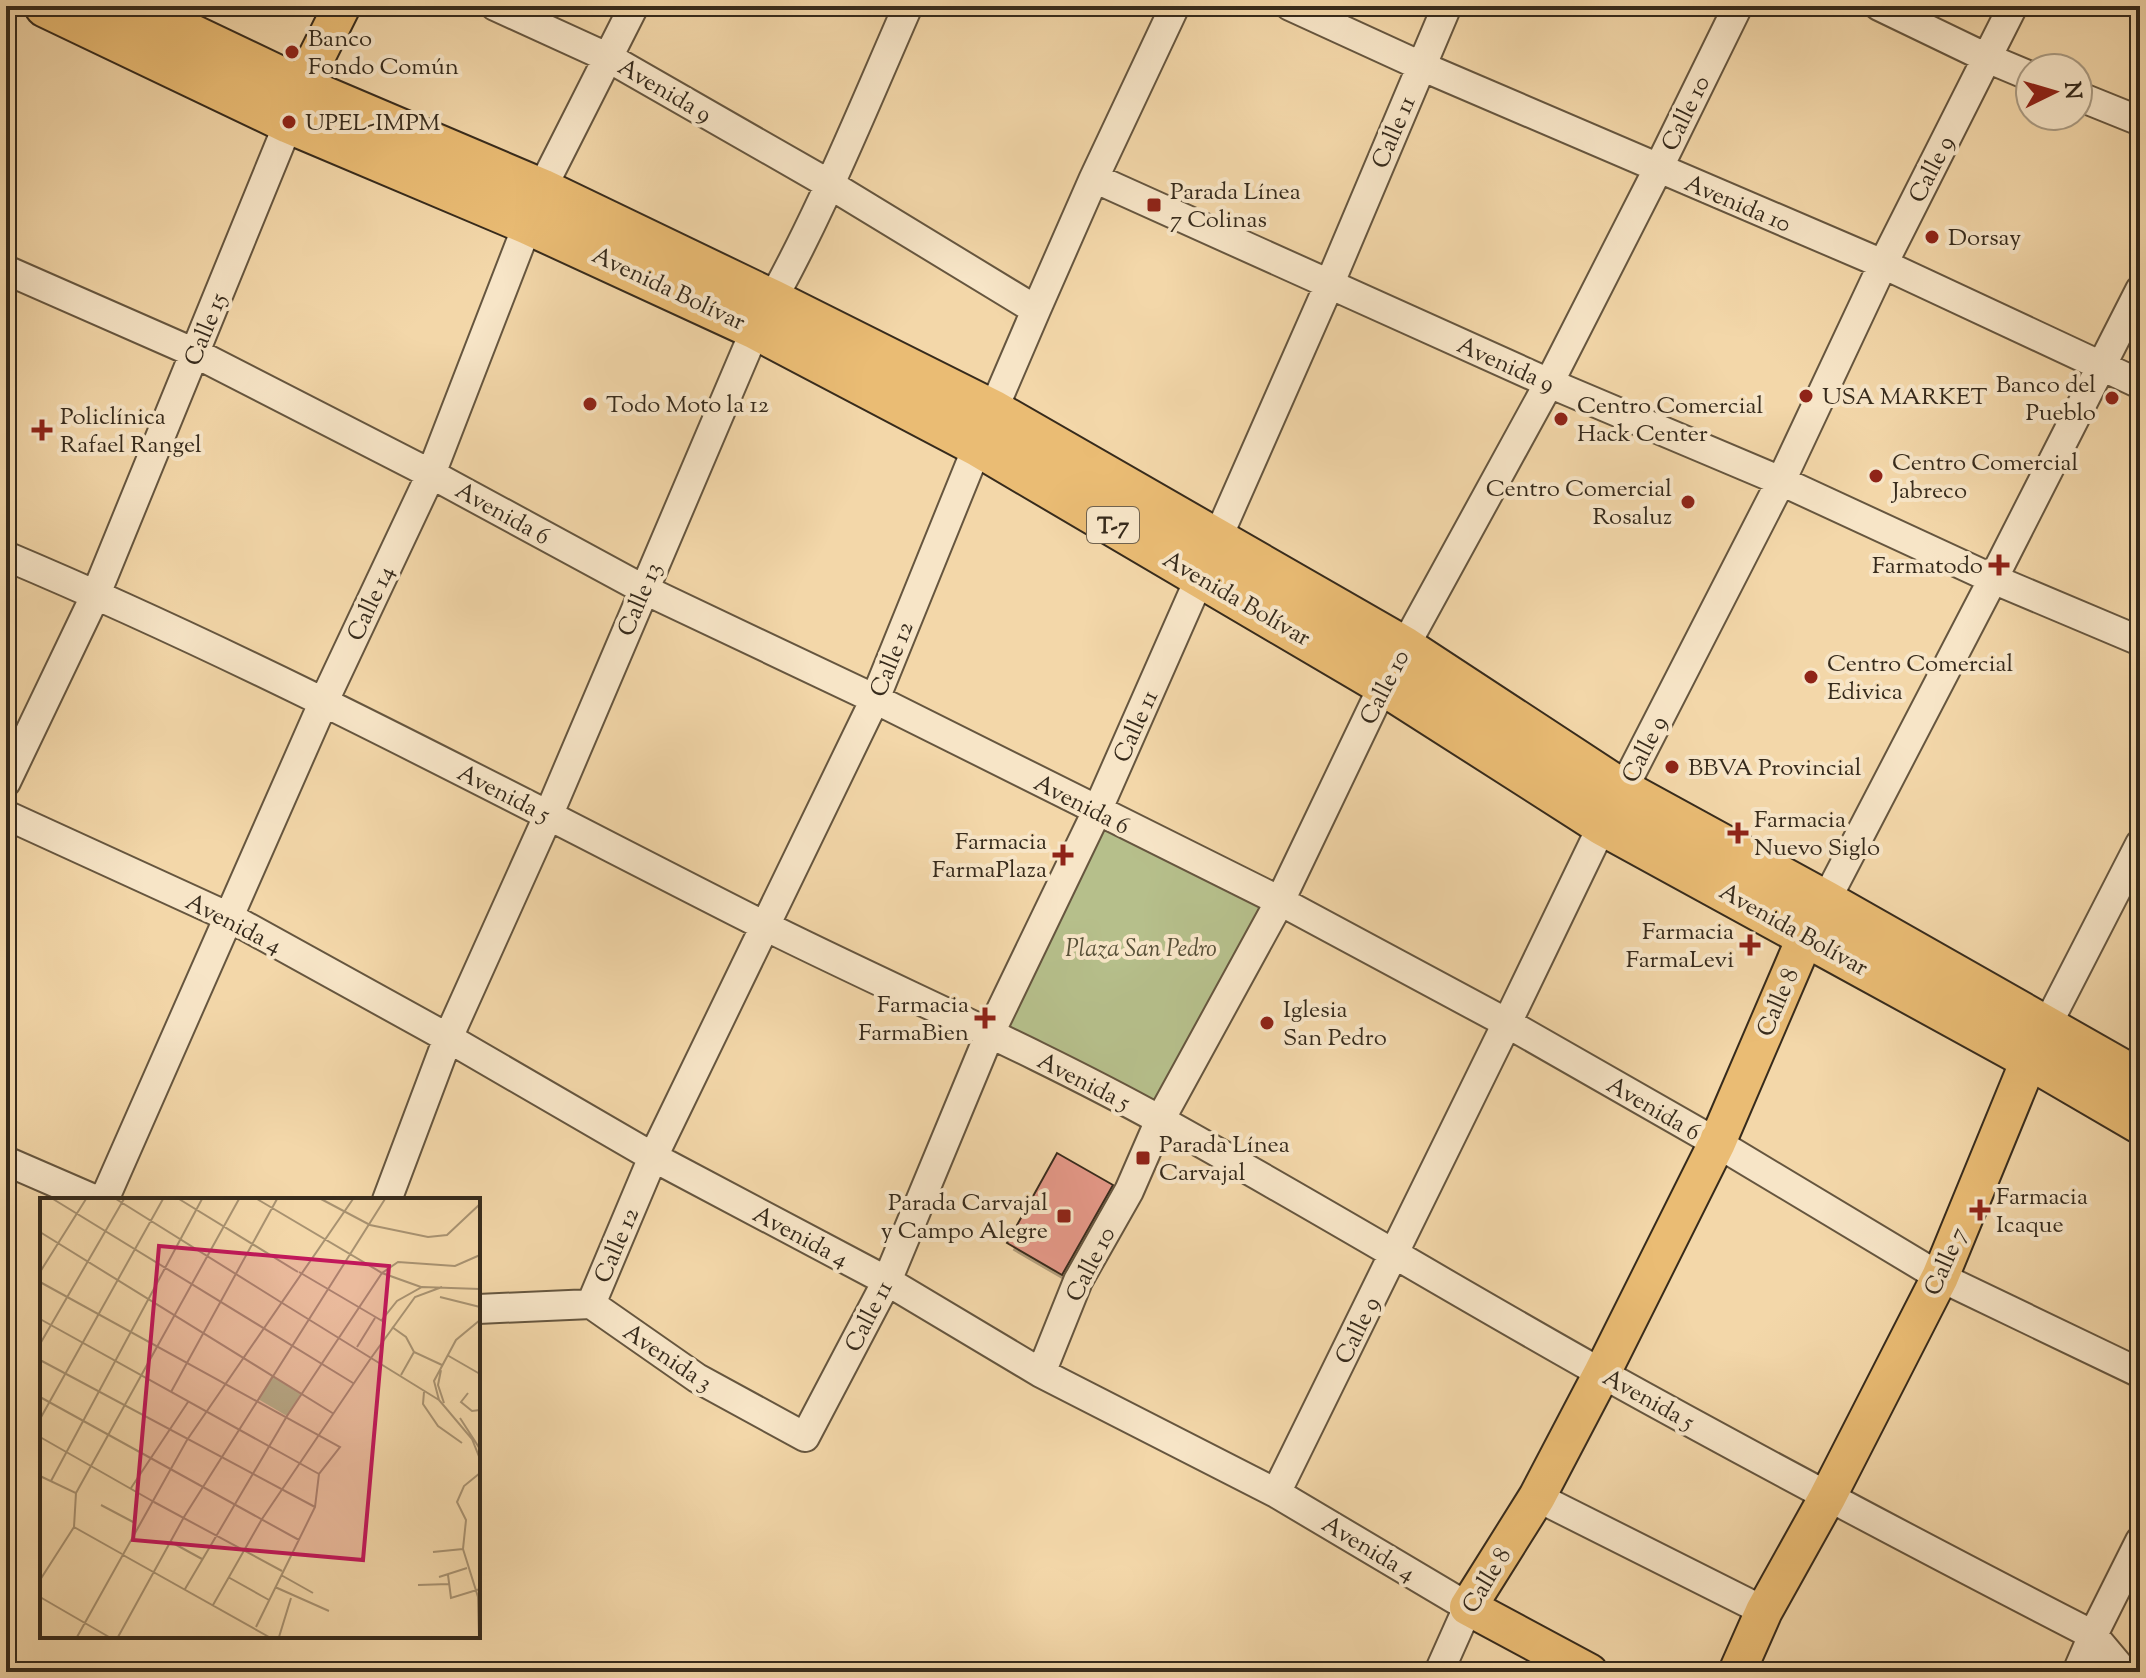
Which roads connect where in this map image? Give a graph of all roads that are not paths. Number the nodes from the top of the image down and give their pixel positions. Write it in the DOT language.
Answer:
graph roads {
  1 [pos="46,6"];
  2 [pos="129,6"];
  3 [pos="342,6"];
  4 [pos="495,6"];
  5 [pos="634,6"];
  6 [pos="908,6"];
  7 [pos="1175,6"];
  8 [pos="1290,6"];
  9 [pos="1447,6"];
  10 [pos="1738,6"];
  11 [pos="1879,6"];
  12 [pos="2013,6"];
  13 [pos="609,58"];
  14 [pos="1987,58"];
  15 [pos="1421,66"];
  16 [pos="2014,69"];
  17 [pos="2094,102"];
  18 [pos="295,105"];
  19 [pos="2140,121"];
  20 [pos="1658,169"];
  21 [pos="1094,178"];
  22 [pos="829,184"];
  23 [pos="535,206"];
  24 [pos="1883,264"];
  25 [pos="7,275"];
  26 [pos="1329,285"];
  27 [pos="2140,290"];
  28 [pos="1036,310"];
  29 [pos="764,315"];
  30 [pos="195,353"];
  31 [pos="2101,367"];
  32 [pos="1549,383"];
  33 [pos="2140,384"];
  34 [pos="985,428"];
  35 [pos="431,474"];
  36 [pos="1781,481"];
  37 [pos="6,556"];
  38 [pos="1208,559"];
  39 [pos="1993,579"];
  40 [pos="643,589"];
  41 [pos="96,594"];
  42 [pos="2140,641"];
  43 [pos="1394,666"];
  44 [pos="875,699"];
  45 [pos="324,701"];
  46 [pos="6,782"];
  47 [pos="1613,807"];
  48 [pos="1097,811"];
  49 [pos="6,815"];
  50 [pos="548,816"];
  51 [pos="2140,844"];
  52 [pos="1280,901"];
  53 [pos="229,917"];
  54 [pos="1815,919"];
  55 [pos="765,926"];
  56 [pos="1507,1023"];
  57 [pos="990,1033"];
  58 [pos="448,1038"];
  59 [pos="2038,1042"];
  60 [pos="2140,1081"];
  61 [pos="1160,1120"];
  62 [pos="2140,1122"];
  63 [pos="1717,1143"];
  64 [pos="653,1157"];
  65 [pos="6,1161"];
  66 [pos="91,1198"];
  67 [pos="105,1198"];
  68 [pos="388,1198"];
  69 [pos="1394,1255"];
  70 [pos="1940,1277"];
  71 [pos="887,1281"];
  72 [pos="591,1304"];
  73 [pos="480,1309"];
  74 [pos="1041,1373"];
  75 [pos="1602,1373"];
  76 [pos="2140,1373"];
  77 [pos="805,1437"];
  78 [pos="1276,1493"];
  79 [pos="1537,1497"];
  80 [pos="1827,1498"];
  81 [pos="2140,1541"];
  82 [pos="1468,1607"];
  83 [pos="1764,1611"];
  84 [pos="2093,1635"];
  85 [pos="1748,1667"];
  86 [pos="1439,1672"];
  87 [pos="1589,1672"];
  88 [pos="2077,1672"];
  89 [pos="2124,1672"];
  1 -- 18 [label="highway, Avenida Bolívar / T-7"];
  2 -- 18 [label="highway, Avenida Bolívar / T-7"];
  3 -- 18 [label="main road, Calle 15"];
  4 -- 13 [label="street, Avenida 9"];
  5 -- 13 [label="street, Calle 14"];
  6 -- 22 [label="street, Calle 13"];
  7 -- 21 [label="street, Calle 12"];
  8 -- 15 [label="street, Avenida 10"];
  9 -- 15 [label="street, Calle 11"];
  10 -- 20 [label="street, Calle 10"];
  11 -- 14 [label="street"];
  12 -- 14 [label="street, Calle 9"];
  13 -- 22 [label="street, Avenida 9"];
  13 -- 23 [label="street, Calle 14"];
  14 -- 16 [label="street"];
  14 -- 24 [label="street, Calle 9"];
  15 -- 20 [label="street, Avenida 10"];
  15 -- 26 [label="street, Calle 11"];
  17 -- 19 [label="street"];
  18 -- 23 [label="highway, Avenida Bolívar / T-7"];
  18 -- 30 [label="street, Calle 15"];
  20 -- 24 [label="street, Avenida 10"];
  20 -- 32 [label="street, Calle 10"];
  21 -- 26 [label="street, Avenida 9"];
  21 -- 28 [label="street, Calle 12"];
  22 -- 28 [label="street, Avenida 9"];
  22 -- 29 [label="street, Calle 13"];
  23 -- 29 [label="highway, Avenida Bolívar / T-7"];
  23 -- 35 [label="street, Calle 14"];
  24 -- 31 [label="street, Avenida 10"];
  24 -- 36 [label="street, Calle 9"];
  25 -- 30 [label="street, Avenida 6"];
  26 -- 32 [label="street, Avenida 9"];
  26 -- 38 [label="street, Calle 11"];
  27 -- 31 [label="street, Calle 8"];
  28 -- 34 [label="street, Calle 12"];
  29 -- 34 [label="highway, Avenida Bolívar / T-7"];
  29 -- 40 [label="street, Calle 13"];
  30 -- 35 [label="street, Avenida 6"];
  30 -- 41 [label="street, Calle 15"];
  31 -- 33 [label="street, Avenida 10"];
  31 -- 39 [label="street, Calle 8"];
  32 -- 36 [label="street, Avenida 9"];
  32 -- 43 [label="street, Calle 10"];
  34 -- 38 [label="highway, Avenida Bolívar / T-7"];
  34 -- 44 [label="street, Calle 12"];
  35 -- 40 [label="street, Avenida 6"];
  35 -- 45 [label="street, Calle 14"];
  36 -- 39 [label="street, Avenida 9"];
  36 -- 47 [label="street, Calle 9"];
  37 -- 41 [label="street, Avenida 5"];
  38 -- 43 [label="highway, Avenida Bolívar / T-7"];
  38 -- 48 [label="street, Calle 11"];
  39 -- 42 [label="street, Avenida 9"];
  39 -- 54 [label="street, Calle 8"];
  40 -- 44 [label="street, Avenida 6"];
  40 -- 50 [label="street, Calle 13"];
  41 -- 45 [label="street, Avenida 5"];
  41 -- 46 [label="street, Calle 15"];
  43 -- 47 [label="highway, Avenida Bolívar / T-7"];
  43 -- 52 [label="street, Calle 10"];
  44 -- 48 [label="street, Avenida 6"];
  44 -- 55 [label="street, Calle 12"];
  45 -- 50 [label="street, Avenida 5"];
  45 -- 53 [label="street, Calle 14"];
  47 -- 54 [label="highway, Avenida Bolívar / T-7"];
  47 -- 56 [label="street, Calle 9"];
  48 -- 52 [label="street, Avenida 6"];
  48 -- 57 [label="street, Calle 11"];
  49 -- 53 [label="street, Avenida 4"];
  50 -- 55 [label="street, Avenida 5"];
  50 -- 58 [label="street, Calle 13"];
  51 -- 59 [label="street, Calle 7"];
  52 -- 56 [label="street, Avenida 6"];
  52 -- 61 [label="street, Calle 10"];
  53 -- 58 [label="street, Avenida 4"];
  53 -- 67 [label="street, Calle 14"];
  54 -- 59 [label="highway, Avenida Bolívar / T-7"];
  54 -- 63 [label="main road, Calle 8"];
  55 -- 57 [label="street, Avenida 5"];
  55 -- 64 [label="street, Calle 12"];
  56 -- 63 [label="street, Avenida 6"];
  56 -- 69 [label="street, Calle 9"];
  57 -- 61 [label="street, Avenida 5"];
  57 -- 71 [label="street, Calle 11"];
  58 -- 64 [label="street, Avenida 4"];
  58 -- 68 [label="street, Calle 13"];
  59 -- 60 [label="highway, Avenida Bolívar / T-7"];
  59 -- 62 [label="highway, Avenida Bolívar / T-7"];
  59 -- 70 [label="main road, Calle 7"];
  61 -- 69 [label="street, Avenida 5"];
  61 -- 74 [label="street, Calle 10"];
  63 -- 70 [label="street, Avenida 6"];
  63 -- 75 [label="main road, Calle 8"];
  64 -- 71 [label="street, Avenida 4"];
  64 -- 72 [label="street, Calle 12"];
  65 -- 66 [label="street"];
  69 -- 75 [label="street, Avenida 5"];
  69 -- 78 [label="street, Calle 9"];
  70 -- 76 [label="street, Avenida 6"];
  70 -- 80 [label="main road, Calle 7"];
  71 -- 74 [label="street, Avenida 4"];
  71 -- 77 [label="street, Calle 11"];
  72 -- 73 [label="street"];
  72 -- 77 [label="street, Avenida 3"];
  74 -- 78 [label="street, Avenida 4"];
  75 -- 79 [label="main road, Calle 8"];
  75 -- 80 [label="street, Avenida 5"];
  78 -- 82 [label="street, Avenida 4"];
  79 -- 82 [label="main road, Calle 8"];
  79 -- 83 [label="street"];
  80 -- 83 [label="main road, Calle 7"];
  80 -- 84 [label="street, Avenida 5"];
  81 -- 84 [label="street"];
  82 -- 86 [label="street, Calle 8"];
  82 -- 87 [label="main road, Avenida 4"];
  83 -- 85 [label="main road, Calle 7"];
  84 -- 88 [label="street"];
  84 -- 89 [label="street, Avenida 5"];
}
